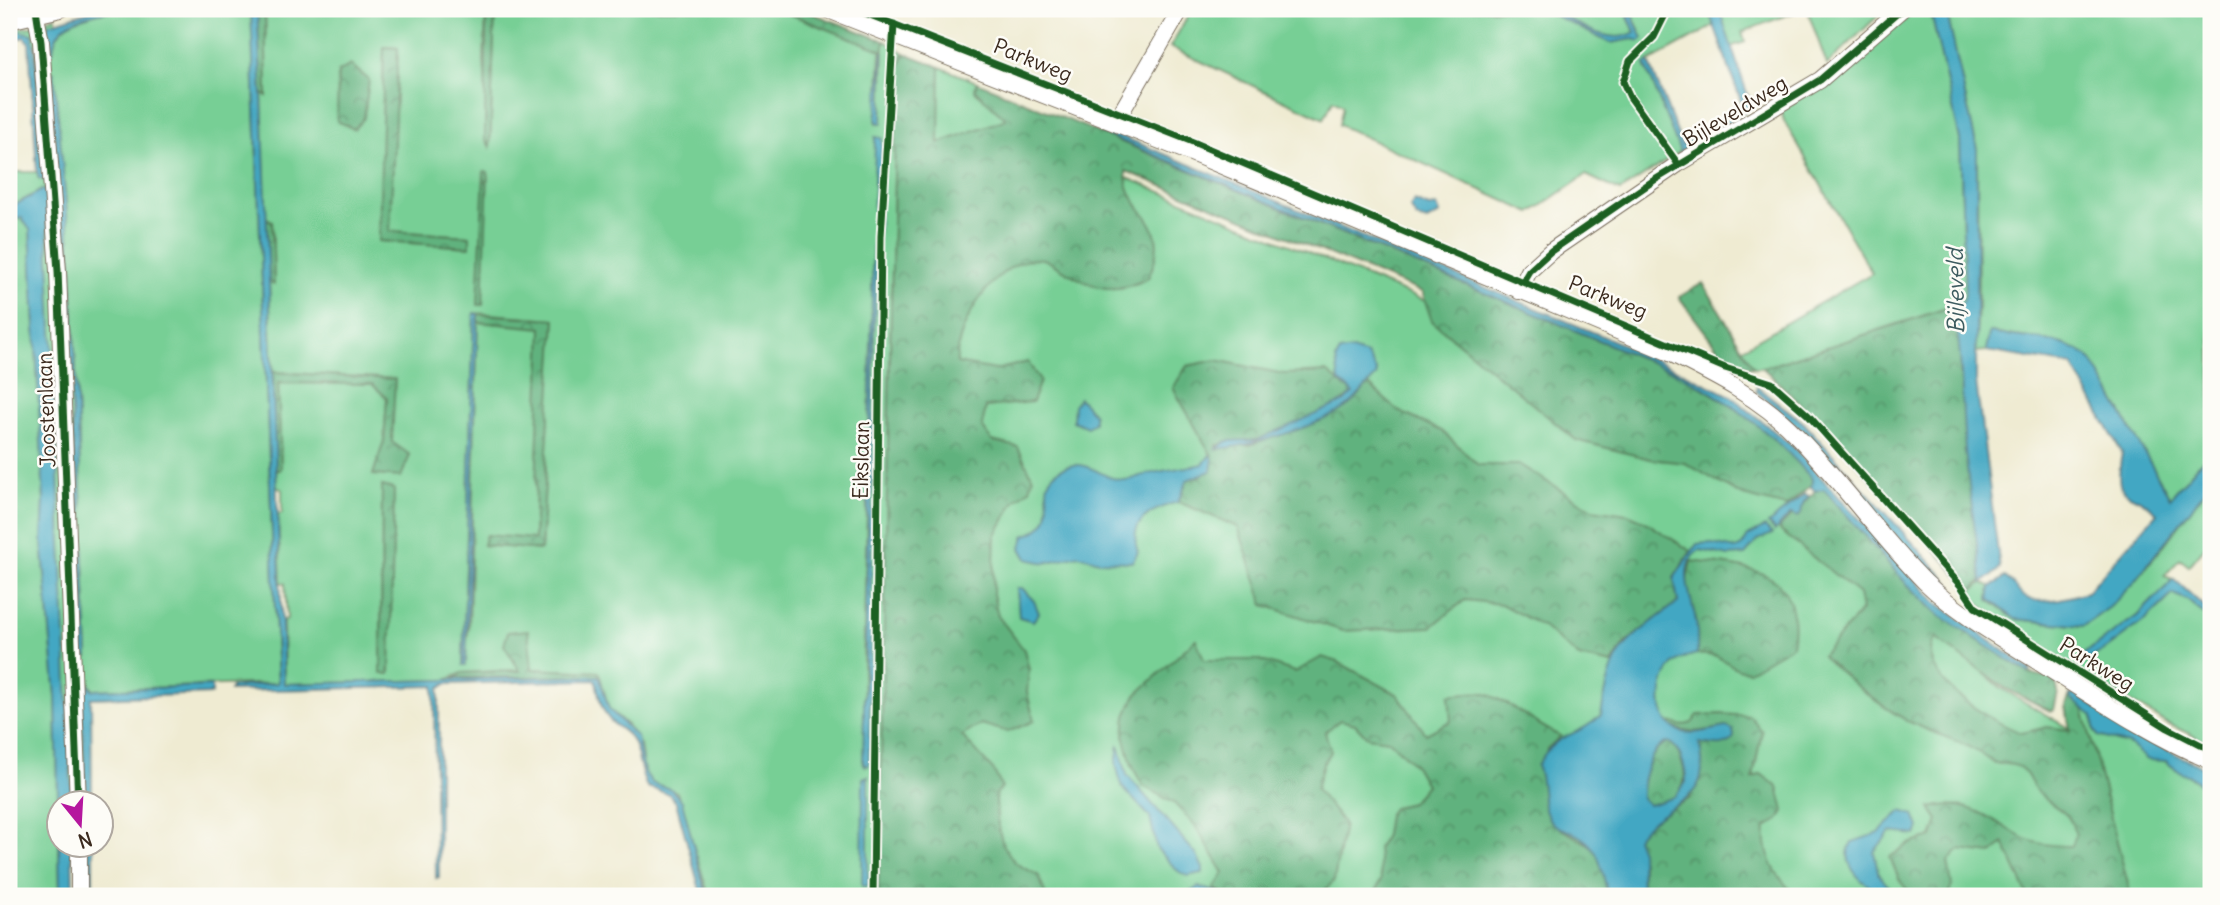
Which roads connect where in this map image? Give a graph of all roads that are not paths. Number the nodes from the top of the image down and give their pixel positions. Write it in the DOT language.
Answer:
graph roads {
  1 [pos="61,9"];
  2 [pos="825,9"];
  3 [pos="1181,9"];
  4 [pos="1902,9"];
  5 [pos="36,16"];
  6 [pos="9,20"];
  7 [pos="1115,123"];
  8 [pos="1519,291"];
  9 [pos="2211,761"];
  10 [pos="78,790"];
  11 [pos="79,860"];
  12 [pos="79,896"];
  1 -- 5 [label="street"];
  2 -- 7 [label="street, Parkweg"];
  3 -- 7 [label="street"];
  4 -- 8 [label="street, Bijleveldweg"];
  5 -- 6 [label="street"];
  5 -- 10 [label="street, Joostenlaan"];
  7 -- 8 [label="street, Parkweg"];
  8 -- 9 [label="street, Parkweg"];
  11 -- 12 [label="street"];
}
